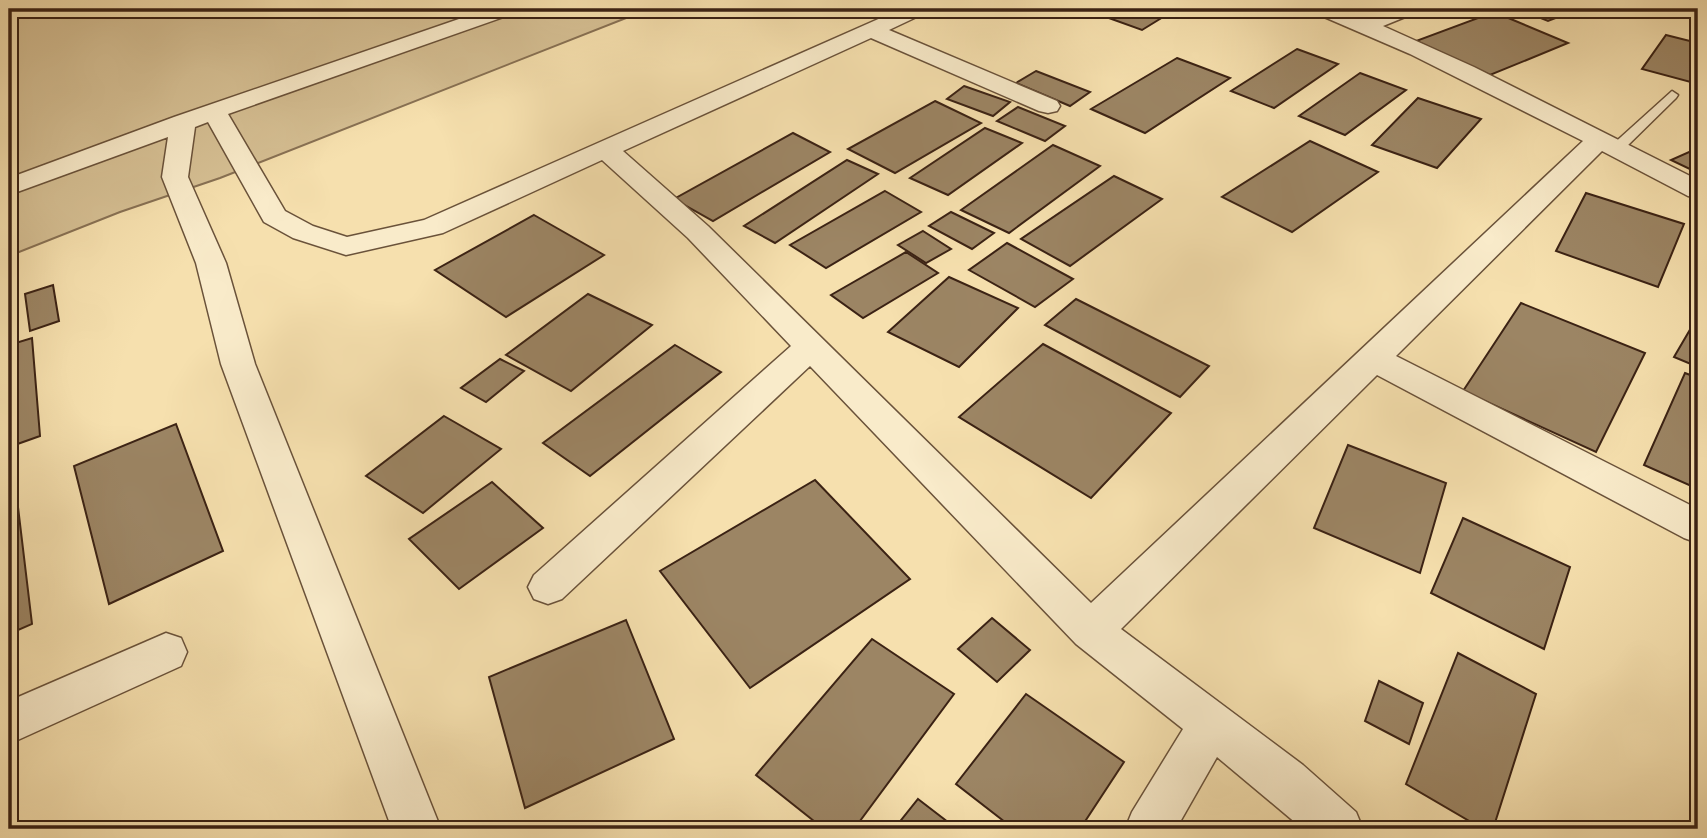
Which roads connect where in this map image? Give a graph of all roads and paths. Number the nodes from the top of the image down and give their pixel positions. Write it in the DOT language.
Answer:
graph roads {
  1 [pos="508,9"];
  2 [pos="918,9"];
  3 [pos="1322,9"];
  4 [pos="1408,9"];
  5 [pos="1365,26"];
  6 [pos="871,30"];
  7 [pos="1672,95"];
  8 [pos="1048,106"];
  9 [pos="199,117"];
  10 [pos="1608,144"];
  11 [pos="605,149"];
  12 [pos="9,187"];
  13 [pos="1698,190"];
  14 [pos="810,347"];
  15 [pos="1372,358"];
  16 [pos="1698,527"];
  17 [pos="548,587"];
  18 [pos="1091,631"];
  19 [pos="166,652"];
  20 [pos="9,723"];
  21 [pos="1211,725"];
  22 [pos="416,829"];
  23 [pos="1149,829"];
  24 [pos="1339,829"];
  1 -- 9 [label="street"];
  2 -- 6 [label="street"];
  3 -- 5 [label="street"];
  4 -- 5 [label="street"];
  5 -- 10 [label="street"];
  6 -- 8 [label="street"];
  6 -- 11 [label="street"];
  7 -- 10 [label="lane"];
  9 -- 11 [label="street"];
  9 -- 12 [label="street"];
  9 -- 22 [label="street"];
  10 -- 13 [label="street"];
  10 -- 15 [label="street"];
  11 -- 14 [label="street"];
  14 -- 17 [label="street"];
  14 -- 18 [label="street"];
  15 -- 16 [label="street"];
  15 -- 18 [label="street"];
  18 -- 21 [label="street"];
  19 -- 20 [label="street"];
  21 -- 23 [label="street"];
  21 -- 24 [label="street"];
}
